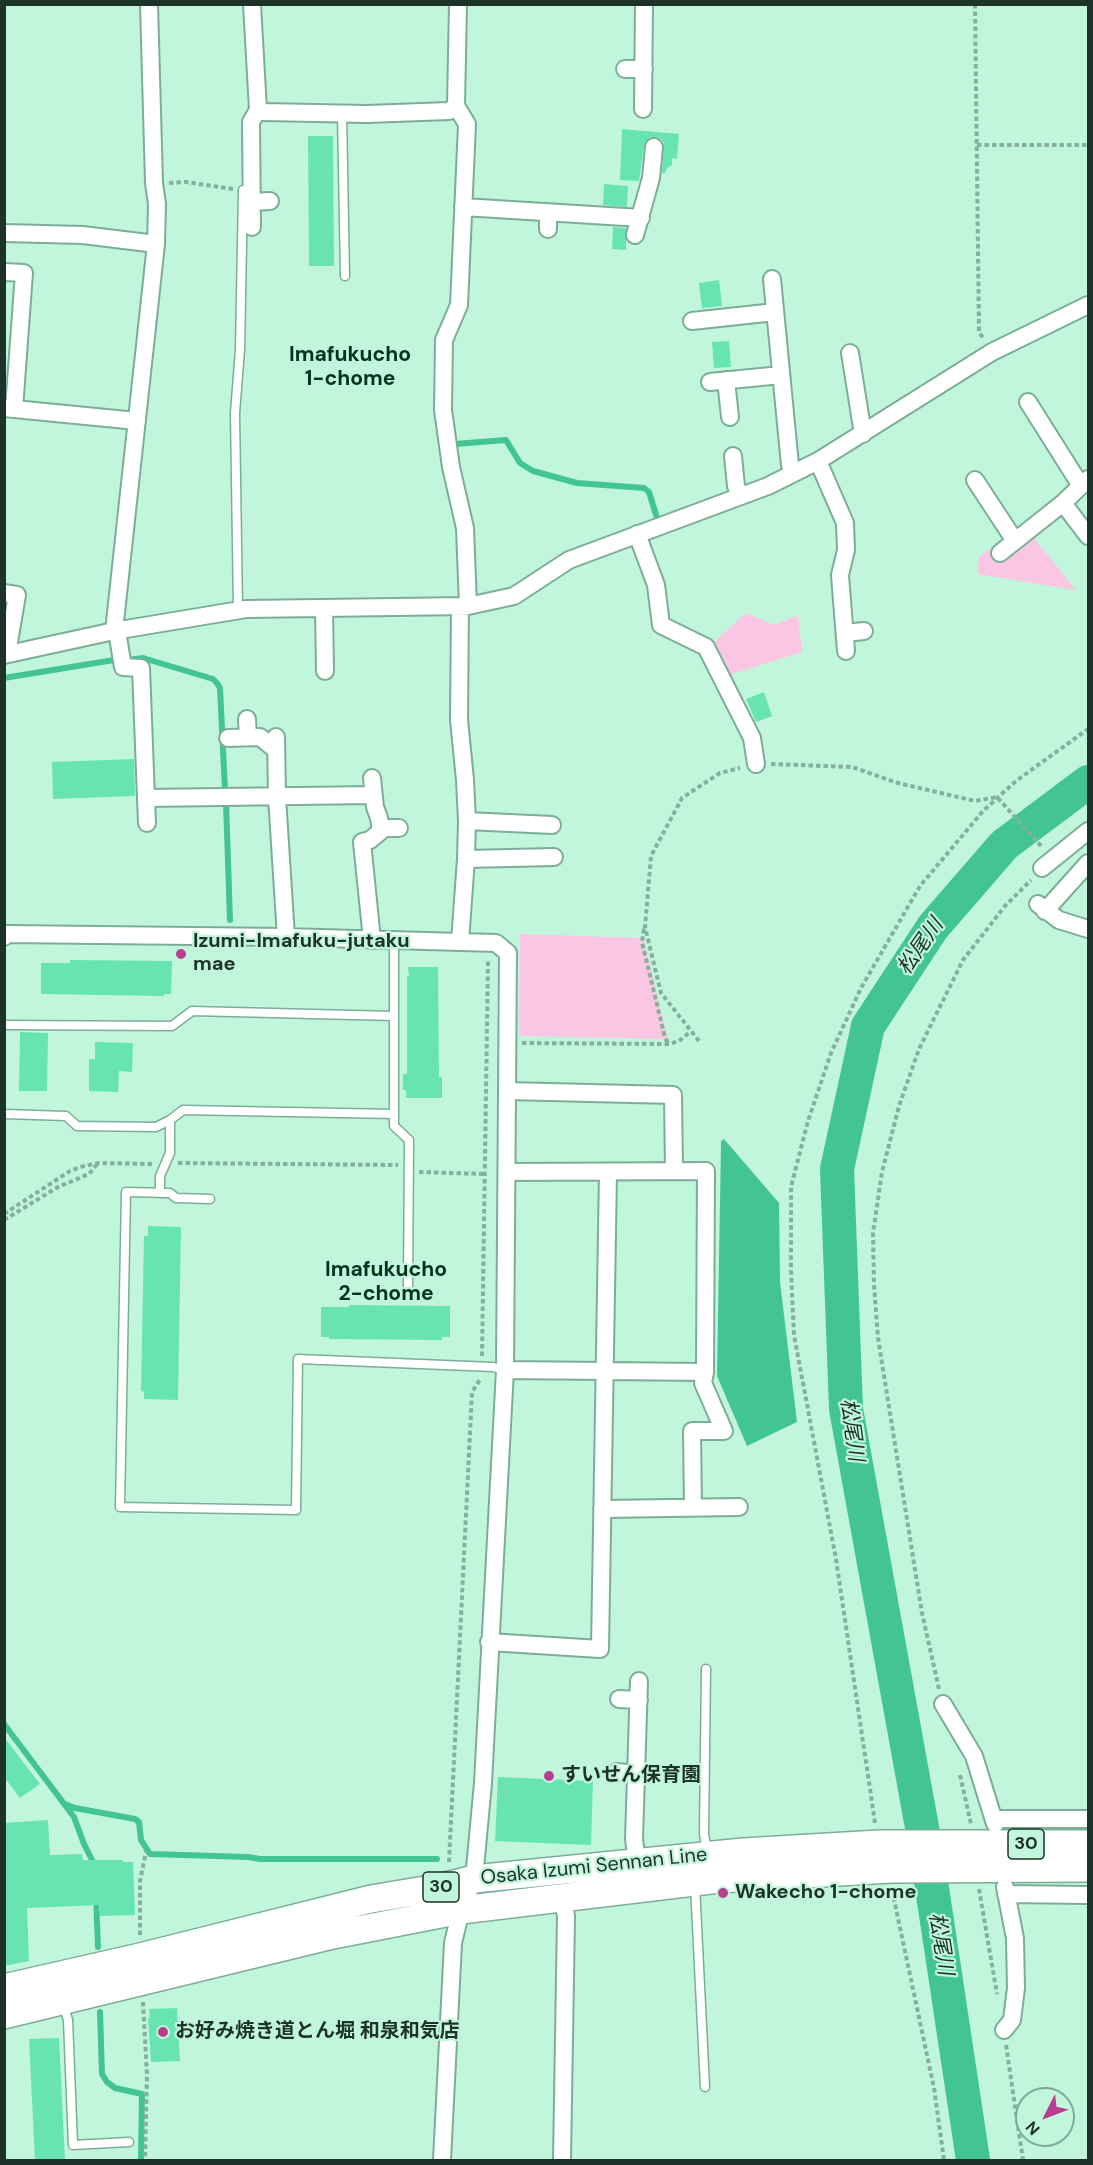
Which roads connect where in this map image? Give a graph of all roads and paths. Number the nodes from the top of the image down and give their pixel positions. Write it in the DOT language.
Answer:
graph roads {
  1 [pos="149,4"];
  2 [pos="252,4"];
  3 [pos="458,4"];
  4 [pos="644,4"];
  5 [pos="975,4"];
  6 [pos="625,69"];
  7 [pos="644,69"];
  8 [pos="456,106"];
  9 [pos="643,109"];
  10 [pos="258,110"];
  11 [pos="342,113"];
  12 [pos="977,145"];
  13 [pos="1089,145"];
  14 [pos="654,147"];
  15 [pos="154,183"];
  16 [pos="247,196"];
  17 [pos="270,201"];
  18 [pos="463,207"];
  19 [pos="641,218"];
  20 [pos="252,226"];
  21 [pos="4,234"];
  22 [pos="635,235"];
  23 [pos="156,244"];
  24 [pos="4,272"];
  25 [pos="345,276"];
  26 [pos="772,279"];
  27 [pos="1089,305"];
  28 [pos="775,312"];
  29 [pos="692,321"];
  30 [pos="992,352"];
  31 [pos="850,353"];
  32 [pos="781,375"];
  33 [pos="1028,402"];
  34 [pos="9,408"];
  35 [pos="730,417"];
  36 [pos="137,421"];
  37 [pos="863,434"];
  38 [pos="733,456"];
  39 [pos="818,461"];
  40 [pos="793,473"];
  41 [pos="975,480"];
  42 [pos="1085,482"];
  43 [pos="740,495"];
  44 [pos="1063,503"];
  45 [pos="637,534"];
  46 [pos="1089,536"];
  47 [pos="1015,541"];
  48 [pos="1000,553"];
  49 [pos="4,593"];
  50 [pos="464,606"];
  51 [pos="324,608"];
  52 [pos="238,610"];
  53 [pos="116,631"];
  54 [pos="864,631"];
  55 [pos="845,633"];
  56 [pos="846,651"];
  57 [pos="6,654"];
  58 [pos="325,671"];
  59 [pos="247,719"];
  60 [pos="1089,729"];
  61 [pos="228,738"];
  62 [pos="248,738"];
  63 [pos="756,764"];
  64 [pos="277,797"];
  65 [pos="998,797"];
  66 [pos="146,798"];
  67 [pos="467,820"];
  68 [pos="147,823"];
  69 [pos="552,825"];
  70 [pos="380,828"];
  71 [pos="399,828"];
  72 [pos="1089,831"];
  73 [pos="554,857"];
  74 [pos="466,859"];
  75 [pos="1089,863"];
  76 [pos="1047,864"];
  77 [pos="645,927"];
  78 [pos="1089,929"];
  79 [pos="4,937"];
  80 [pos="286,938"];
  81 [pos="372,940"];
  82 [pos="394,941"];
  83 [pos="460,942"];
  84 [pos="394,1016"];
  85 [pos="4,1025"];
  86 [pos="690,1032"];
  87 [pos="699,1041"];
  88 [pos="521,1043"];
  89 [pos="669,1044"];
  90 [pos="507,1090"];
  91 [pos="4,1114"];
  92 [pos="394,1114"];
  93 [pos="170,1120"];
  94 [pos="99,1163"];
  95 [pos="164,1165"];
  96 [pos="409,1171"];
  97 [pos="507,1172"];
  98 [pos="608,1172"];
  99 [pos="674,1172"];
  100 [pos="484,1174"];
  101 [pos="160,1193"];
  102 [pos="210,1199"];
  103 [pos="4,1214"];
  104 [pos="4,1220"];
  105 [pos="408,1291"];
  106 [pos="482,1366"];
  107 [pos="505,1370"];
  108 [pos="604,1371"];
  109 [pos="705,1372"];
  110 [pos="740,1507"];
  111 [pos="693,1508"];
  112 [pos="602,1509"];
  113 [pos="489,1642"];
  114 [pos="706,1669"];
  115 [pos="639,1682"];
  116 [pos="619,1699"];
  117 [pos="639,1700"];
  118 [pos="943,1704"];
  119 [pos="957,1765"];
  120 [pos="617,1773"];
  121 [pos="636,1774"];
  122 [pos="1089,1819"];
  123 [pos="1089,1844"];
  124 [pos="146,1852"];
  125 [pos="969,1852"];
  126 [pos="708,1855"];
  127 [pos="886,1857"];
  128 [pos="637,1862"];
  129 [pos="1089,1868"];
  130 [pos="448,1871"];
  131 [pos="474,1879"];
  132 [pos="695,1881"];
  133 [pos="1089,1895"];
  134 [pos="562,1897"];
  135 [pos="461,1910"];
  136 [pos="141,1970"];
  137 [pos="4,1988"];
  138 [pos="62,2001"];
  139 [pos="4,2015"];
  140 [pos="1004,2030"];
  141 [pos="705,2087"];
  142 [pos="129,2142"];
  143 [pos="146,2160"];
  144 [pos="442,2160"];
  145 [pos="562,2160"];
  146 [pos="944,2160"];
  1 -- 15 [label="street"];
  2 -- 10 [label="street"];
  3 -- 8 [label="street"];
  4 -- 7 [label="street"];
  5 -- 12 [label="path"];
  6 -- 7 [label="street"];
  7 -- 9 [label="street"];
  8 -- 11 [label="street"];
  8 -- 18 [label="street"];
  10 -- 11 [label="street"];
  10 -- 16 [label="street"];
  11 -- 25 [label="lane"];
  12 -- 13 [label="path"];
  12 -- 30 [label="path"];
  14 -- 19 [label="street"];
  15 -- 16 [label="path"];
  15 -- 23 [label="street"];
  16 -- 17 [label="street"];
  16 -- 20 [label="street"];
  16 -- 52 [label="lane"];
  18 -- 19 [label="street"];
  18 -- 50 [label="street"];
  19 -- 22 [label="street"];
  21 -- 23 [label="street"];
  23 -- 36 [label="street"];
  24 -- 34 [label="street"];
  26 -- 28 [label="street"];
  27 -- 30 [label="street"];
  28 -- 29 [label="street"];
  28 -- 32 [label="street"];
  30 -- 37 [label="street"];
  31 -- 37 [label="street"];
  32 -- 35 [label="street"];
  32 -- 40 [label="street"];
  33 -- 42 [label="street"];
  34 -- 36 [label="street"];
  36 -- 53 [label="street"];
  37 -- 39 [label="street"];
  38 -- 43 [label="street"];
  39 -- 40 [label="street"];
  39 -- 55 [label="street"];
  40 -- 43 [label="street"];
  41 -- 47 [label="street"];
  42 -- 44 [label="street"];
  43 -- 45 [label="street"];
  44 -- 46 [label="street"];
  44 -- 47 [label="street"];
  45 -- 50 [label="street"];
  45 -- 63 [label="street"];
  47 -- 48 [label="street"];
  49 -- 57 [label="street"];
  50 -- 51 [label="street"];
  50 -- 67 [label="street"];
  51 -- 52 [label="street"];
  51 -- 58 [label="street"];
  52 -- 53 [label="street"];
  53 -- 57 [label="street"];
  53 -- 66 [label="street"];
  54 -- 55 [label="street"];
  55 -- 56 [label="street"];
  59 -- 62 [label="street"];
  60 -- 65 [label="path"];
  61 -- 62 [label="street"];
  62 -- 64 [label="street"];
  63 -- 65 [label="path"];
  63 -- 77 [label="path"];
  64 -- 66 [label="street"];
  64 -- 70 [label="street"];
  64 -- 80 [label="street"];
  65 -- 76 [label="path"];
  65 -- 127 [label="path"];
  66 -- 68 [label="street"];
  67 -- 69 [label="street"];
  67 -- 74 [label="street"];
  70 -- 71 [label="street"];
  70 -- 81 [label="street"];
  72 -- 76 [label="street"];
  73 -- 74 [label="street"];
  74 -- 83 [label="street"];
  75 -- 78 [label="street"];
  76 -- 118 [label="path"];
  77 -- 86 [label="path"];
  77 -- 89 [label="path"];
  79 -- 80 [label="street"];
  80 -- 81 [label="street"];
  81 -- 82 [label="street"];
  82 -- 83 [label="street"];
  82 -- 84 [label="lane"];
  83 -- 90 [label="street"];
  83 -- 100 [label="path"];
  84 -- 85 [label="lane"];
  84 -- 92 [label="lane"];
  86 -- 87 [label="path"];
  86 -- 89 [label="path"];
  88 -- 89 [label="path"];
  90 -- 97 [label="street"];
  90 -- 99 [label="street"];
  91 -- 93 [label="lane"];
  92 -- 93 [label="lane"];
  92 -- 96 [label="lane"];
  93 -- 95 [label="lane"];
  94 -- 95 [label="path"];
  94 -- 103 [label="path"];
  94 -- 104 [label="path"];
  95 -- 96 [label="path"];
  95 -- 101 [label="lane"];
  96 -- 100 [label="path"];
  96 -- 105 [label="lane"];
  97 -- 98 [label="street"];
  97 -- 107 [label="street"];
  98 -- 99 [label="street"];
  98 -- 108 [label="street"];
  99 -- 109 [label="street"];
  100 -- 106 [label="path"];
  101 -- 102 [label="lane"];
  101 -- 106 [label="lane"];
  106 -- 107 [label="lane"];
  106 -- 130 [label="path"];
  107 -- 108 [label="street"];
  107 -- 113 [label="street"];
  108 -- 109 [label="street"];
  108 -- 112 [label="street"];
  109 -- 111 [label="street"];
  110 -- 111 [label="street"];
  111 -- 112 [label="street"];
  112 -- 113 [label="street"];
  113 -- 131 [label="street"];
  114 -- 126 [label="lane"];
  115 -- 117 [label="street"];
  116 -- 117 [label="street"];
  117 -- 121 [label="street"];
  118 -- 122 [label="street"];
  119 -- 125 [label="path"];
  120 -- 121 [label="street"];
  121 -- 128 [label="street"];
  123 -- 125 [label="main road, Osaka Izumi Sennan Line / 30"];
  124 -- 136 [label="path"];
  125 -- 127 [label="main road, Osaka Izumi Sennan Line / 30"];
  125 -- 129 [label="main road, Osaka Izumi Sennan Line / 30"];
  126 -- 127 [label="main road, Osaka Izumi Sennan Line / 30"];
  126 -- 128 [label="main road, Osaka Izumi Sennan Line / 30"];
  127 -- 132 [label="main road, Osaka Izumi Sennan Line / 30"];
  127 -- 146 [label="path"];
  128 -- 131 [label="main road, Osaka Izumi Sennan Line / 30"];
  131 -- 135 [label="street"];
  131 -- 136 [label="main road, Osaka Izumi Sennan Line / 30"];
  132 -- 134 [label="main road, Osaka Izumi Sennan Line / 30"];
  132 -- 141 [label="lane"];
  133 -- 140 [label="street"];
  134 -- 135 [label="main road, Osaka Izumi Sennan Line / 30"];
  134 -- 145 [label="street"];
  135 -- 136 [label="main road, Osaka Izumi Sennan Line / 30"];
  135 -- 144 [label="street"];
  136 -- 137 [label="main road, Osaka Izumi Sennan Line / 30"];
  136 -- 138 [label="main road, Osaka Izumi Sennan Line / 30"];
  136 -- 143 [label="path"];
  138 -- 139 [label="main road, Osaka Izumi Sennan Line / 30"];
  138 -- 142 [label="lane"];
}
